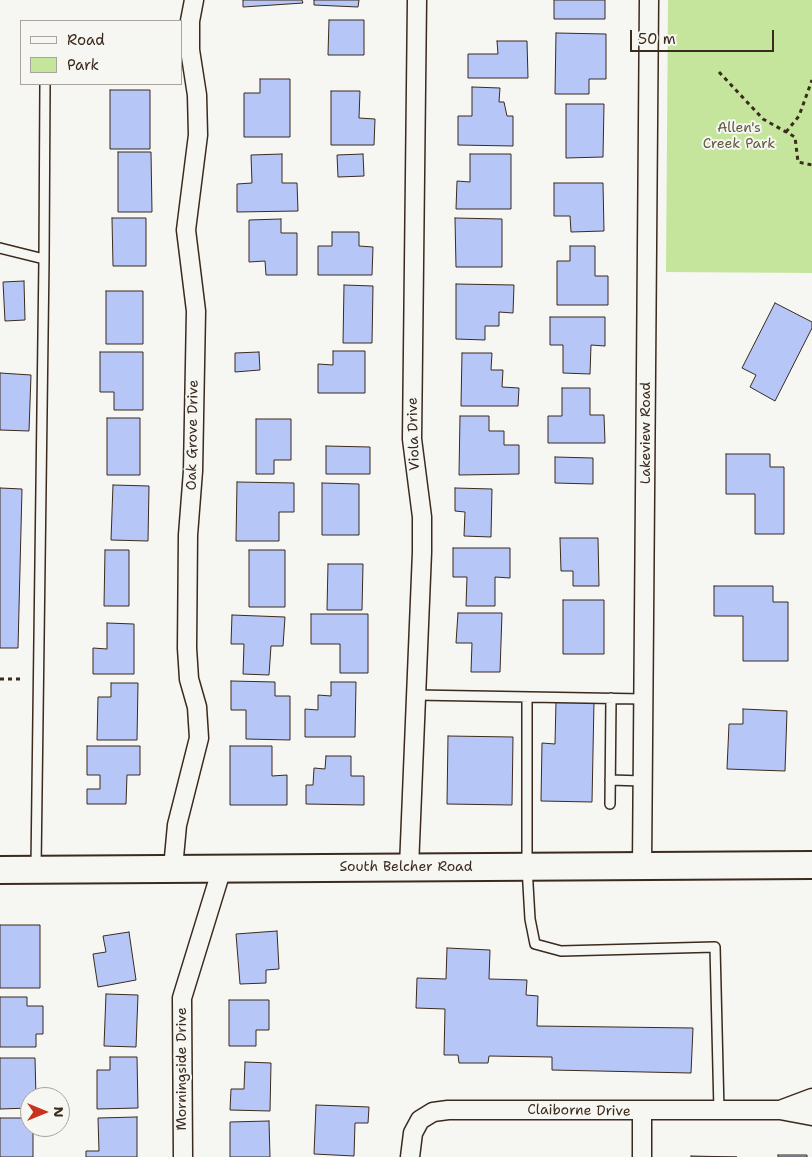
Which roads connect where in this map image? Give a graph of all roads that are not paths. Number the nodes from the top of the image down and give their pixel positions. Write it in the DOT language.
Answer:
graph roads {
  1 [pos="194,0"];
  2 [pos="417,0"];
  3 [pos="649,0"];
  4 [pos="45,85"];
  5 [pos="0,248"];
  6 [pos="44,259"];
  7 [pos="416,695"];
  8 [pos="527,697"];
  9 [pos="611,698"];
  10 [pos="643,699"];
  11 [pos="610,780"];
  12 [pos="643,781"];
  13 [pos="610,804"];
  14 [pos="812,865"];
  15 [pos="409,867"];
  16 [pos="527,867"];
  17 [pos="642,867"];
  18 [pos="173,868"];
  19 [pos="222,868"];
  20 [pos="0,870"];
  21 [pos="36,870"];
  22 [pos="812,1098"];
  23 [pos="780,1110"];
  24 [pos="718,1111"];
  25 [pos="642,1112"];
  26 [pos="812,1116"];
  27 [pos="183,1157"];
  28 [pos="410,1157"];
  29 [pos="642,1157"];
  1 -- 18 [label="street, Oak Grove Drive"];
  2 -- 7 [label="street, Viola Drive"];
  3 -- 10 [label="street, Lakeview Road"];
  4 -- 6 [label="lane"];
  5 -- 6 [label="lane"];
  6 -- 21 [label="lane"];
  7 -- 8 [label="lane"];
  7 -- 15 [label="street, Viola Drive"];
  8 -- 9 [label="lane"];
  8 -- 16 [label="lane"];
  9 -- 10 [label="lane"];
  9 -- 11 [label="lane"];
  10 -- 12 [label="street, Lakeview Road"];
  11 -- 12 [label="lane"];
  11 -- 13 [label="lane"];
  12 -- 17 [label="street, Lakeview Road"];
  14 -- 17 [label="main road, South Belcher Road"];
  15 -- 16 [label="main road, South Belcher Road"];
  15 -- 19 [label="main road, South Belcher Road"];
  16 -- 17 [label="main road, South Belcher Road"];
  16 -- 24 [label="lane"];
  18 -- 19 [label="main road, South Belcher Road"];
  18 -- 21 [label="main road, South Belcher Road"];
  19 -- 27 [label="street, Morningside Drive"];
  20 -- 21 [label="main road, South Belcher Road"];
  22 -- 23 [label="street"];
  23 -- 24 [label="street, Claiborne Drive"];
  23 -- 26 [label="street"];
  24 -- 25 [label="street, Claiborne Drive"];
  25 -- 28 [label="street, Claiborne Drive"];
  25 -- 29 [label="street"];
}
